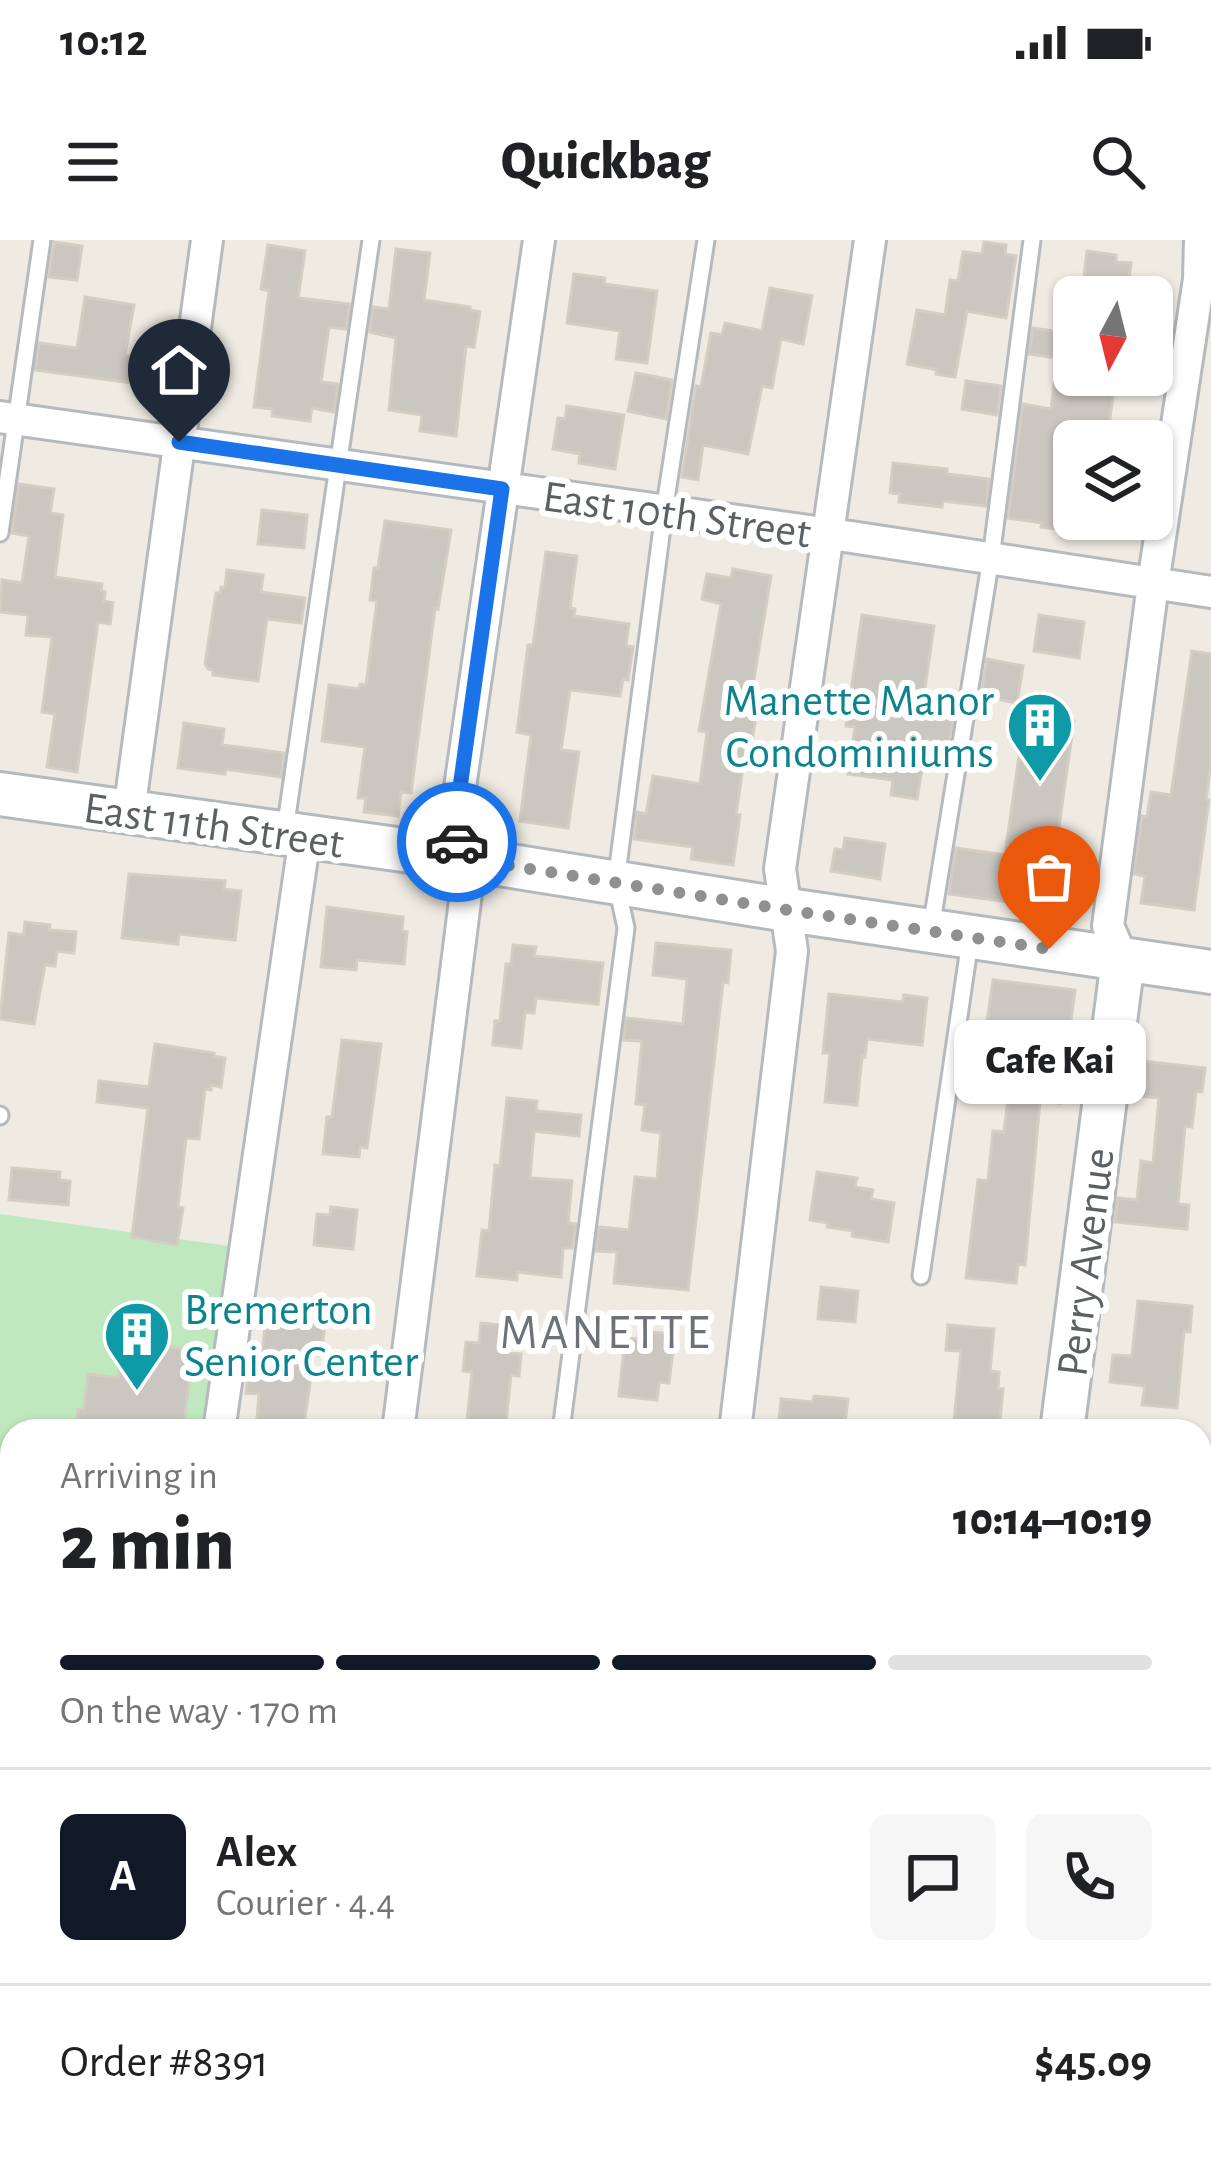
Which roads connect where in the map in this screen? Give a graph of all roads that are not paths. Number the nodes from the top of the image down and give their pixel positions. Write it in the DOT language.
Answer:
graph roads {
  1 [pos="42,240"];
  2 [pos="207,240"];
  3 [pos="371,240"];
  4 [pos="538,240"];
  5 [pos="706,240"];
  6 [pos="870,240"];
  7 [pos="1032,240"];
  8 [pos="1200,240"];
  9 [pos="8,418"];
  10 [pos="179,442"];
  11 [pos="340,465"];
  12 [pos="502,489"];
  13 [pos="664,512"];
  14 [pos="0,533"];
  15 [pos="828,533"];
  16 [pos="991,558"];
  17 [pos="1153,584"];
  18 [pos="1211,592"];
  19 [pos="0,794"];
  20 [pos="129,812"];
  21 [pos="294,834"];
  22 [pos="461,858"];
  23 [pos="616,882"];
  24 [pos="788,910"];
  25 [pos="951,934"];
  26 [pos="1123,960"];
  27 [pos="1211,972"];
  28 [pos="921,1276"];
  29 [pos="221,1419"];
  30 [pos="400,1419"];
  31 [pos="563,1419"];
  32 [pos="736,1419"];
  33 [pos="1064,1419"];
  1 -- 9 [label="lane"];
  2 -- 10 [label="street"];
  3 -- 11 [label="lane"];
  4 -- 12 [label="street"];
  5 -- 13 [label="lane"];
  6 -- 15 [label="street"];
  7 -- 16 [label="lane"];
  8 -- 17 [label="street, Perry Avenue"];
  9 -- 10 [label="street, East 10th Street"];
  9 -- 14 [label="lane"];
  10 -- 11 [label="street, East 10th Street"];
  10 -- 20 [label="street"];
  11 -- 12 [label="street, East 10th Street"];
  11 -- 21 [label="lane"];
  12 -- 13 [label="street, East 10th Street"];
  12 -- 22 [label="street"];
  13 -- 15 [label="street, East 10th Street"];
  13 -- 23 [label="lane"];
  15 -- 16 [label="street, East 10th Street"];
  15 -- 24 [label="street"];
  16 -- 17 [label="street, East 10th Street"];
  16 -- 25 [label="lane"];
  17 -- 18 [label="street, East 10th Street"];
  17 -- 26 [label="street, Perry Avenue"];
  19 -- 20 [label="main road, East 11th Street"];
  20 -- 21 [label="main road, East 11th Street"];
  21 -- 22 [label="main road, East 11th Street"];
  21 -- 29 [label="street"];
  22 -- 23 [label="main road, East 11th Street"];
  22 -- 30 [label="street"];
  23 -- 24 [label="main road, East 11th Street"];
  23 -- 31 [label="lane"];
  24 -- 25 [label="main road, East 11th Street"];
  24 -- 32 [label="street"];
  25 -- 26 [label="main road, East 11th Street"];
  25 -- 28 [label="lane"];
  26 -- 27 [label="main road, East 11th Street"];
  26 -- 33 [label="main road, Perry Avenue"];
}
